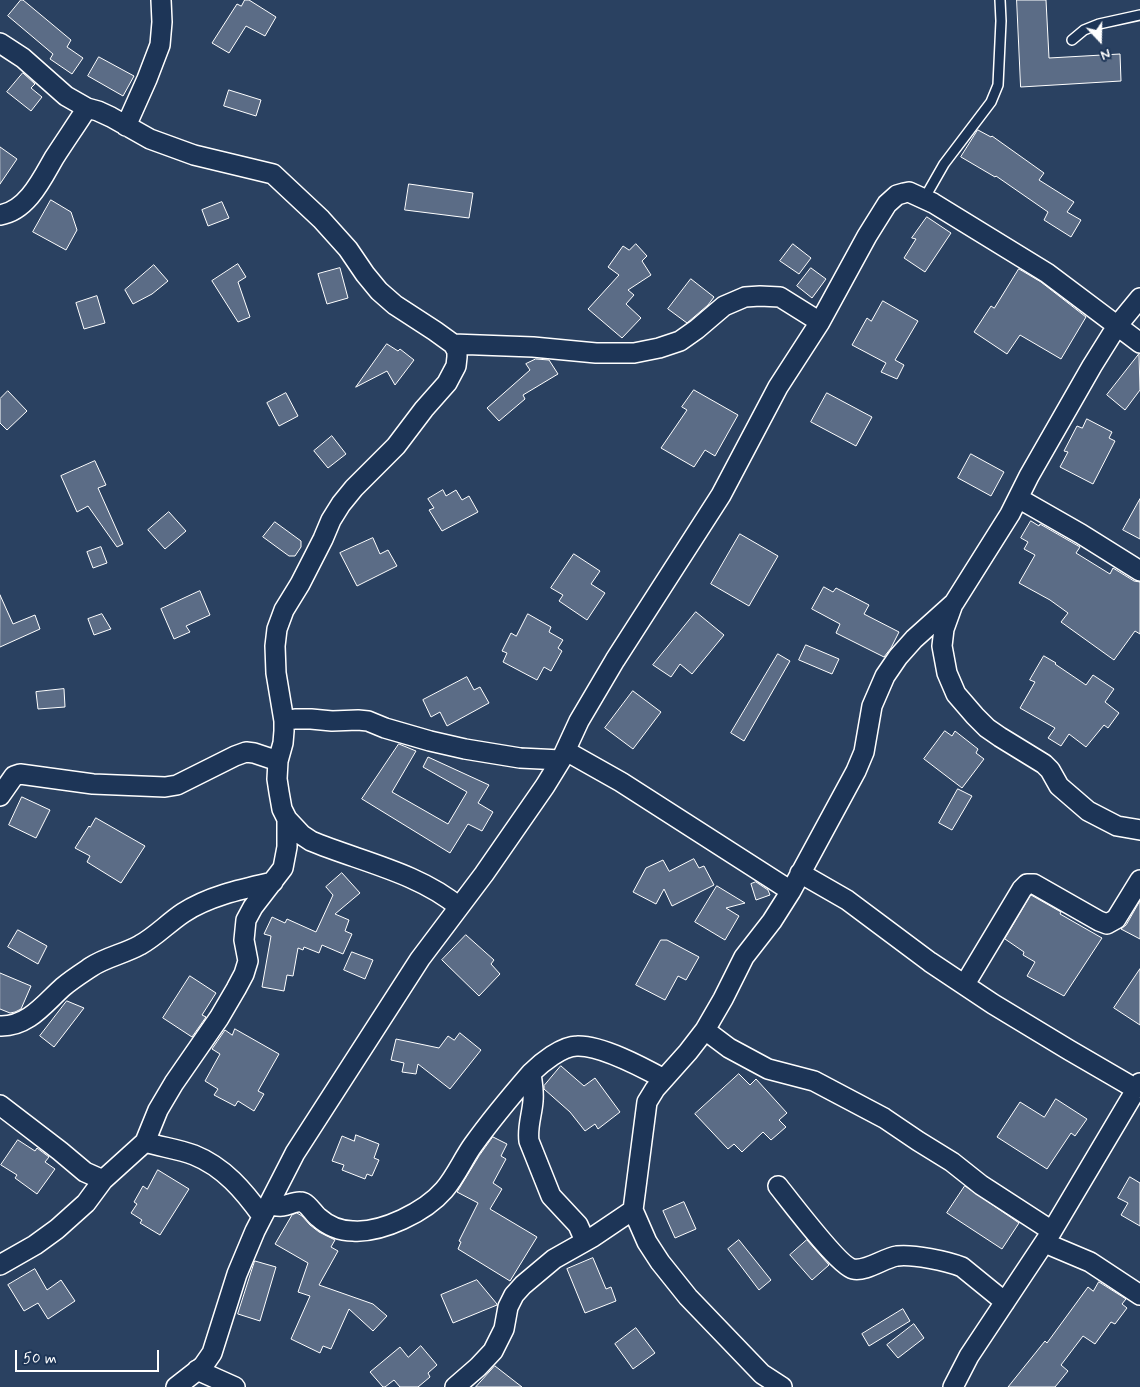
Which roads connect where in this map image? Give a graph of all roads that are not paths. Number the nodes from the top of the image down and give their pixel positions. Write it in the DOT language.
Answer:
graph roads {
  1 [pos="162,0"];
  2 [pos="1000,0"];
  3 [pos="1140,15"];
  4 [pos="1072,40"];
  5 [pos="0,43"];
  6 [pos="86,108"];
  7 [pos="126,126"];
  8 [pos="924,199"];
  9 [pos="0,215"];
  10 [pos="1140,298"];
  11 [pos="820,322"];
  12 [pos="1117,326"];
  13 [pos="453,344"];
  14 [pos="1140,344"];
  15 [pos="1018,498"];
  16 [pos="1140,571"];
  17 [pos="954,603"];
  18 [pos="284,722"];
  19 [pos="563,755"];
  20 [pos="278,761"];
  21 [pos="0,796"];
  22 [pos="287,819"];
  23 [pos="1140,830"];
  24 [pos="800,874"];
  25 [pos="1140,880"];
  26 [pos="273,882"];
  27 [pos="791,891"];
  28 [pos="459,907"];
  29 [pos="965,984"];
  30 [pos="0,1026"];
  31 [pos="705,1030"];
  32 [pos="531,1073"];
  33 [pos="664,1079"];
  34 [pos="1138,1086"];
  35 [pos="0,1105"];
  36 [pos="145,1142"];
  37 [pos="104,1180"];
  38 [pos="778,1186"];
  39 [pos="265,1210"];
  40 [pos="633,1210"];
  41 [pos="1049,1237"];
  42 [pos="585,1241"];
  43 [pos="0,1264"];
  44 [pos="1140,1295"];
  45 [pos="1006,1302"];
  46 [pos="197,1370"];
  47 [pos="176,1387"];
  48 [pos="235,1387"];
  49 [pos="455,1387"];
  50 [pos="782,1387"];
  51 [pos="953,1387"];
  1 -- 7 [label="street"];
  2 -- 8 [label="lane"];
  3 -- 4 [label="lane"];
  5 -- 6 [label="street"];
  6 -- 7 [label="street"];
  6 -- 9 [label="street"];
  7 -- 13 [label="street"];
  8 -- 11 [label="street"];
  8 -- 12 [label="street"];
  10 -- 12 [label="street"];
  11 -- 13 [label="street"];
  11 -- 19 [label="street"];
  12 -- 14 [label="street"];
  12 -- 15 [label="street"];
  13 -- 18 [label="street"];
  15 -- 16 [label="street"];
  15 -- 17 [label="street"];
  17 -- 23 [label="street"];
  17 -- 24 [label="street"];
  18 -- 19 [label="street"];
  18 -- 20 [label="street"];
  19 -- 27 [label="street"];
  19 -- 28 [label="street"];
  20 -- 21 [label="street"];
  20 -- 22 [label="street"];
  22 -- 26 [label="street"];
  22 -- 28 [label="street"];
  24 -- 27 [label="street"];
  24 -- 29 [label="street"];
  25 -- 29 [label="street"];
  26 -- 30 [label="street"];
  26 -- 36 [label="street"];
  27 -- 31 [label="street"];
  28 -- 39 [label="street"];
  29 -- 34 [label="street"];
  31 -- 33 [label="street"];
  31 -- 41 [label="street"];
  32 -- 33 [label="street"];
  32 -- 39 [label="street"];
  32 -- 42 [label="street"];
  33 -- 40 [label="street"];
  34 -- 41 [label="street"];
  35 -- 37 [label="street"];
  36 -- 37 [label="street"];
  36 -- 39 [label="street"];
  37 -- 43 [label="street"];
  38 -- 45 [label="street"];
  39 -- 46 [label="street"];
  40 -- 42 [label="street"];
  40 -- 50 [label="street"];
  41 -- 44 [label="street"];
  41 -- 45 [label="street"];
  42 -- 49 [label="street"];
  45 -- 51 [label="street"];
  46 -- 47 [label="street"];
  46 -- 48 [label="street"];
}
